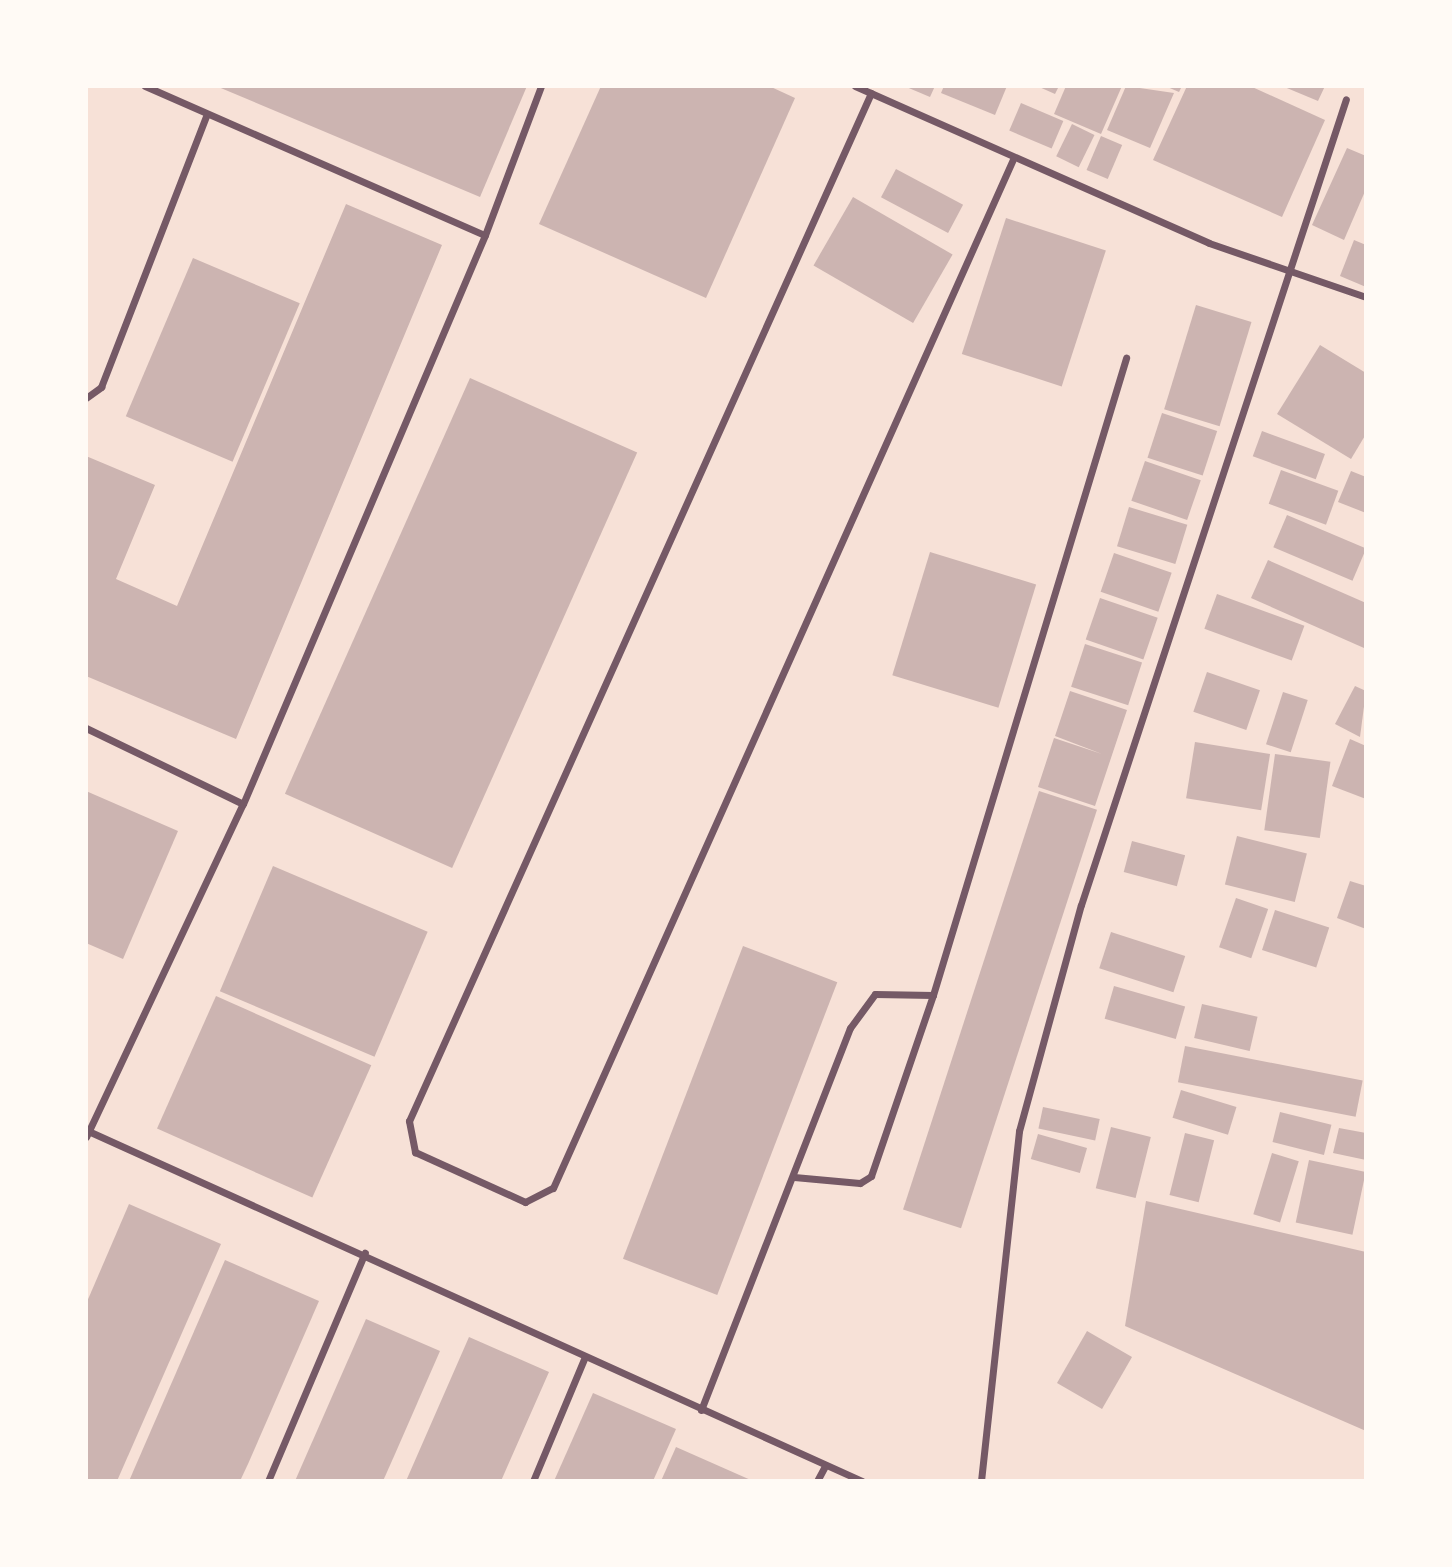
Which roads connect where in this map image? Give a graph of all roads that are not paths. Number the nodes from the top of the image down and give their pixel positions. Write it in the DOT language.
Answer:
graph roads {
  1 [pos="145,86"];
  2 [pos="541,86"];
  3 [pos="855,86"];
  4 [pos="871,93"];
  5 [pos="1346,99"];
  6 [pos="207,114"];
  7 [pos="1014,157"];
  8 [pos="485,235"];
  9 [pos="1286,272"];
  10 [pos="1366,297"];
  11 [pos="1126,358"];
  12 [pos="86,398"];
  13 [pos="86,727"];
  14 [pos="243,804"];
  15 [pos="933,995"];
  16 [pos="87,1133"];
  17 [pos="794,1177"];
  18 [pos="365,1253"];
  19 [pos="584,1359"];
  20 [pos="701,1410"];
  21 [pos="825,1466"];
  22 [pos="268,1481"];
  23 [pos="533,1481"];
  24 [pos="817,1481"];
  25 [pos="863,1481"];
  26 [pos="981,1481"];
  1 -- 6 [label="street"];
  2 -- 8 [label="street"];
  3 -- 4 [label="street"];
  4 -- 7 [label="street"];
  4 -- 7 [label="street"];
  5 -- 9 [label="street"];
  6 -- 8 [label="street"];
  6 -- 12 [label="street"];
  7 -- 9 [label="street"];
  8 -- 14 [label="street"];
  9 -- 10 [label="street"];
  9 -- 26 [label="street"];
  11 -- 15 [label="street"];
  13 -- 14 [label="street"];
  14 -- 16 [label="street"];
  15 -- 17 [label="street"];
  15 -- 17 [label="street"];
  16 -- 18 [label="street"];
  17 -- 20 [label="street"];
  18 -- 19 [label="street"];
  18 -- 22 [label="street"];
  19 -- 20 [label="street"];
  19 -- 23 [label="street"];
  20 -- 21 [label="street"];
  21 -- 24 [label="street"];
  21 -- 25 [label="street"];
}
